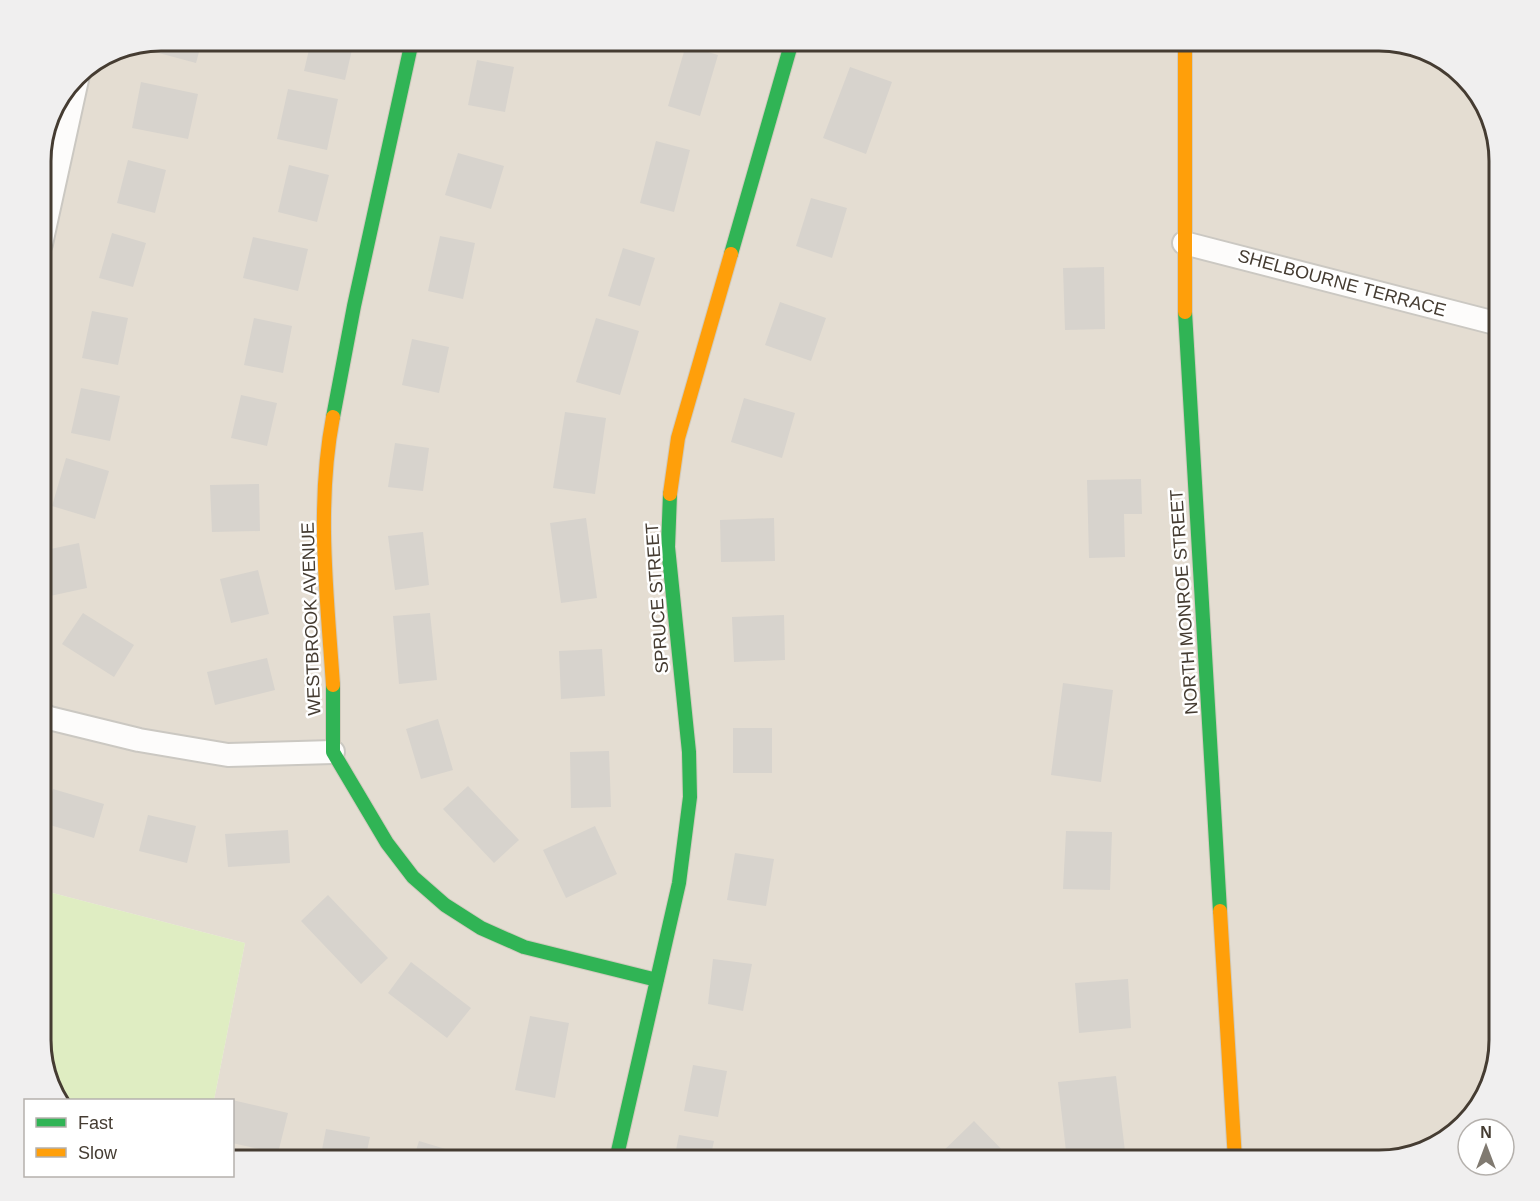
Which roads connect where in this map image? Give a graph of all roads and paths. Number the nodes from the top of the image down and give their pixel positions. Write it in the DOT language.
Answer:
graph roads {
  1 [pos="410,51"];
  2 [pos="789,51"];
  3 [pos="1185,51"];
  4 [pos="74,94"];
  5 [pos="51,198"];
  6 [pos="1185,243"];
  7 [pos="1489,321"];
  8 [pos="51,719"];
  9 [pos="333,752"];
  10 [pos="657,980"];
  11 [pos="618,1150"];
  12 [pos="1234,1150"];
  1 -- 9 [label="street, WESTBROOK AVENUE"];
  2 -- 10 [label="street, SPRUCE STREET"];
  3 -- 6 [label="street, NORTH MONROE STREET"];
  4 -- 5 [label="street"];
  6 -- 7 [label="street, SHELBOURNE TERRACE"];
  6 -- 12 [label="street, NORTH MONROE STREET"];
  8 -- 9 [label="street"];
  9 -- 10 [label="street"];
  10 -- 11 [label="street, SPRUCE STREET"];
}
